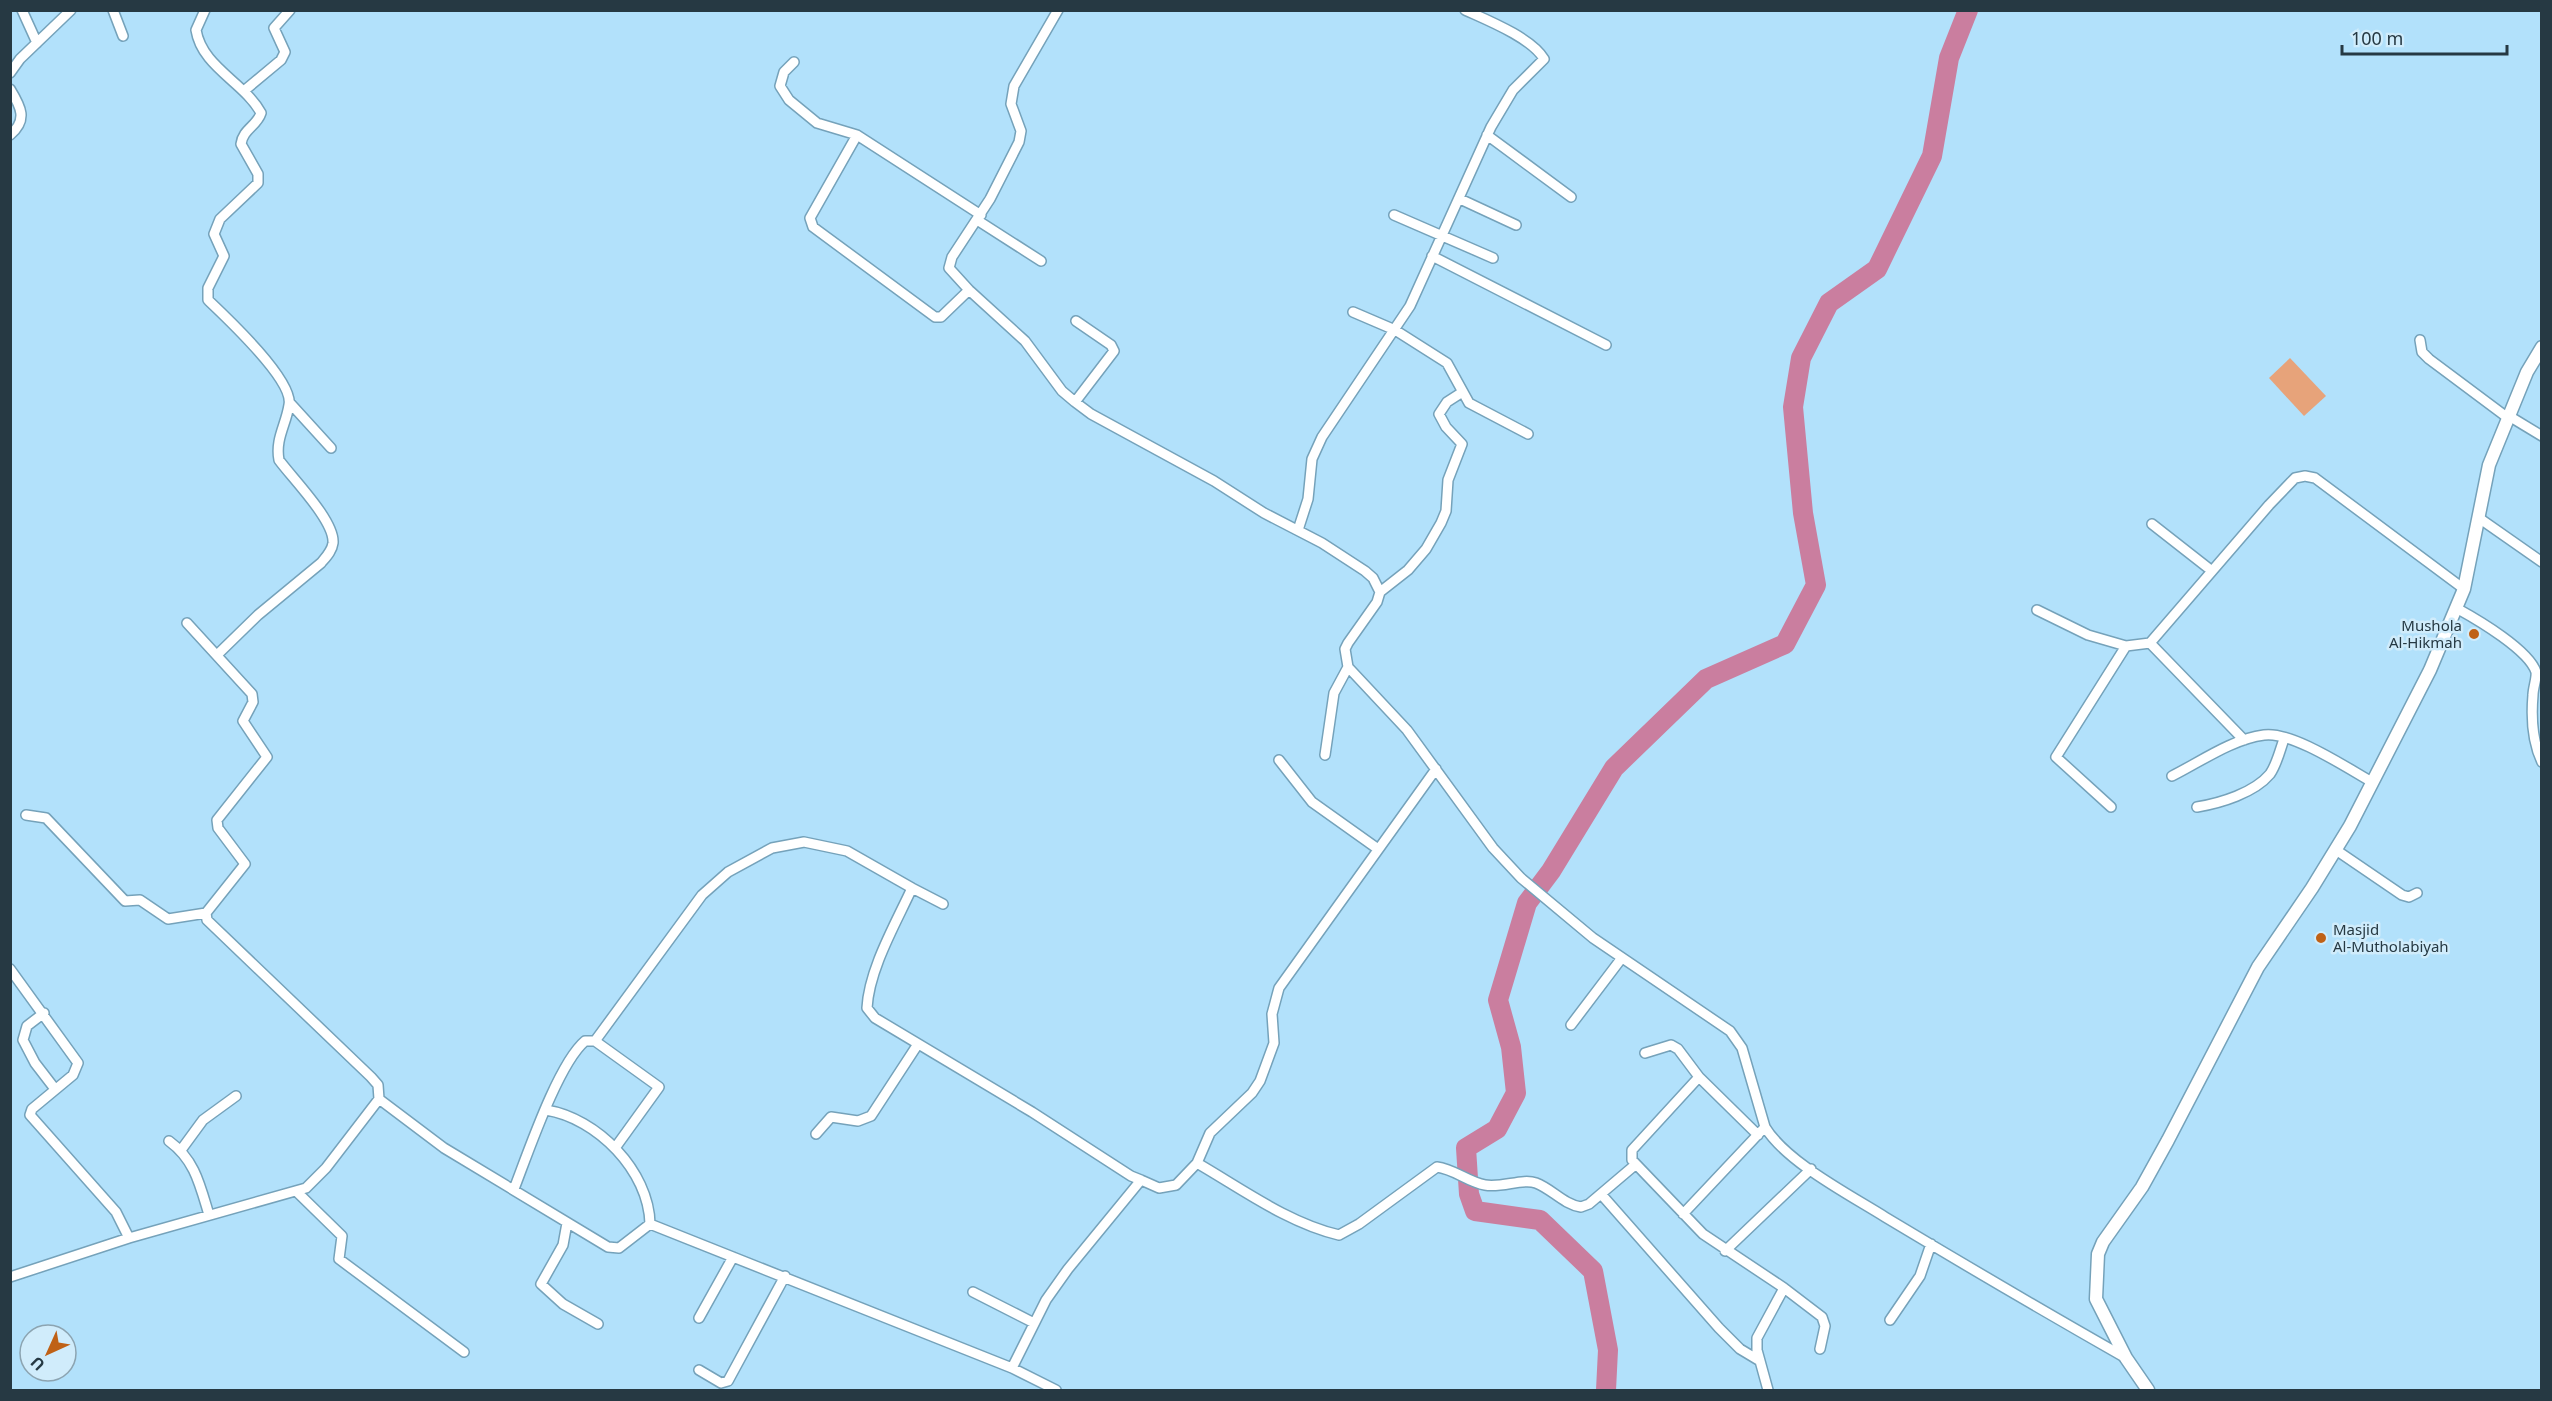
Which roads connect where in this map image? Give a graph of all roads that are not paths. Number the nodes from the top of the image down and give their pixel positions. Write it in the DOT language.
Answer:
graph roads {
  1 [pos="22,10"];
  2 [pos="71,10"];
  3 [pos="113,10"];
  4 [pos="205,10"];
  5 [pos="290,10"];
  6 [pos="1058,10"];
  7 [pos="1465,10"];
  8 [pos="123,36"];
  9 [pos="38,43"];
  10 [pos="794,62"];
  11 [pos="10,73"];
  12 [pos="10,89"];
  13 [pos="245,90"];
  14 [pos="10,135"];
  15 [pos="857,135"];
  16 [pos="1487,135"];
  17 [pos="1571,197"];
  18 [pos="1460,199"];
  19 [pos="1394,215"];
  20 [pos="979,217"];
  21 [pos="1516,225"];
  22 [pos="1441,235"];
  23 [pos="1432,256"];
  24 [pos="1493,258"];
  25 [pos="1041,261"];
  26 [pos="969,290"];
  27 [pos="1353,312"];
  28 [pos="1076,321"];
  29 [pos="1395,330"];
  30 [pos="2420,340"];
  31 [pos="1606,345"];
  32 [pos="2541,347"];
  33 [pos="1461,393"];
  34 [pos="1075,402"];
  35 [pos="290,403"];
  36 [pos="2508,417"];
  37 [pos="1528,434"];
  38 [pos="2541,436"];
  39 [pos="331,448"];
  40 [pos="2479,518"];
  41 [pos="2152,524"];
  42 [pos="1298,530"];
  43 [pos="2541,562"];
  44 [pos="2212,572"];
  45 [pos="2464,589"];
  46 [pos="1380,592"];
  47 [pos="2458,609"];
  48 [pos="2037,610"];
  49 [pos="187,622"];
  50 [pos="2150,643"];
  51 [pos="2126,646"];
  52 [pos="218,654"];
  53 [pos="1347,667"];
  54 [pos="2539,674"];
  55 [pos="2284,739"];
  56 [pos="2244,740"];
  57 [pos="1325,755"];
  58 [pos="1279,760"];
  59 [pos="2541,762"];
  60 [pos="1436,769"];
  61 [pos="2172,776"];
  62 [pos="2372,782"];
  63 [pos="2111,807"];
  64 [pos="2198,807"];
  65 [pos="26,815"];
  66 [pos="1378,849"];
  67 [pos="2336,850"];
  68 [pos="912,888"];
  69 [pos="2417,893"];
  70 [pos="943,904"];
  71 [pos="206,914"];
  72 [pos="1621,959"];
  73 [pos="10,969"];
  74 [pos="44,1013"];
  75 [pos="1571,1025"];
  76 [pos="595,1041"];
  77 [pos="918,1044"];
  78 [pos="1644,1053"];
  79 [pos="1699,1077"];
  80 [pos="55,1089"];
  81 [pos="236,1096"];
  82 [pos="379,1099"];
  83 [pos="546,1110"];
  84 [pos="1765,1127"];
  85 [pos="816,1134"];
  86 [pos="1758,1135"];
  87 [pos="169,1141"];
  88 [pos="615,1148"];
  89 [pos="181,1149"];
  90 [pos="1197,1163"];
  91 [pos="1635,1165"];
  92 [pos="1811,1169"];
  93 [pos="1142,1180"];
  94 [pos="514,1189"];
  95 [pos="296,1191"];
  96 [pos="1600,1194"];
  97 [pos="1683,1214"];
  98 [pos="209,1215"];
  99 [pos="567,1224"];
  100 [pos="650,1224"];
  101 [pos="129,1238"];
  102 [pos="1931,1244"];
  103 [pos="1725,1251"];
  104 [pos="733,1257"];
  105 [pos="785,1276"];
  106 [pos="10,1277"];
  107 [pos="1784,1287"];
  108 [pos="973,1292"];
  109 [pos="699,1318"];
  110 [pos="1890,1320"];
  111 [pos="1034,1323"];
  112 [pos="598,1324"];
  113 [pos="1820,1349"];
  114 [pos="464,1352"];
  115 [pos="2126,1358"];
  116 [pos="1760,1361"];
  117 [pos="1012,1368"];
  118 [pos="699,1371"];
  119 [pos="1056,1390"];
  120 [pos="1768,1390"];
  121 [pos="2148,1390"];
  1 -- 9 [label="street"];
  2 -- 9 [label="street"];
  3 -- 8 [label="street"];
  4 -- 13 [label="street"];
  5 -- 13 [label="street"];
  6 -- 20 [label="street"];
  7 -- 16 [label="street"];
  9 -- 11 [label="street"];
  10 -- 15 [label="street"];
  12 -- 14 [label="street"];
  13 -- 35 [label="street"];
  15 -- 20 [label="street"];
  15 -- 26 [label="street"];
  16 -- 17 [label="street"];
  16 -- 18 [label="street"];
  18 -- 21 [label="street"];
  18 -- 22 [label="street"];
  19 -- 22 [label="street"];
  20 -- 25 [label="street"];
  20 -- 26 [label="street"];
  22 -- 23 [label="street"];
  22 -- 24 [label="street"];
  23 -- 29 [label="street"];
  23 -- 31 [label="street"];
  26 -- 34 [label="street"];
  27 -- 29 [label="street"];
  28 -- 34 [label="street"];
  29 -- 33 [label="street"];
  29 -- 42 [label="street"];
  30 -- 36 [label="street"];
  32 -- 36 [label="street"];
  33 -- 37 [label="street"];
  33 -- 46 [label="street"];
  34 -- 42 [label="street"];
  35 -- 39 [label="street"];
  35 -- 52 [label="street"];
  36 -- 38 [label="street"];
  36 -- 40 [label="street"];
  40 -- 43 [label="street"];
  40 -- 45 [label="street"];
  41 -- 44 [label="street"];
  42 -- 46 [label="street"];
  44 -- 45 [label="street"];
  44 -- 50 [label="street"];
  45 -- 47 [label="street"];
  46 -- 53 [label="street"];
  47 -- 54 [label="street"];
  47 -- 62 [label="street"];
  48 -- 51 [label="street"];
  49 -- 52 [label="street"];
  50 -- 51 [label="street"];
  50 -- 56 [label="street"];
  51 -- 63 [label="street"];
  52 -- 71 [label="street"];
  53 -- 57 [label="street"];
  53 -- 60 [label="street"];
  54 -- 59 [label="street"];
  55 -- 56 [label="street"];
  55 -- 62 [label="street"];
  55 -- 64 [label="street"];
  56 -- 61 [label="street"];
  58 -- 66 [label="street"];
  60 -- 66 [label="street"];
  60 -- 72 [label="street"];
  62 -- 67 [label="street"];
  65 -- 71 [label="street"];
  66 -- 90 [label="street"];
  67 -- 69 [label="street"];
  67 -- 115 [label="street"];
  68 -- 70 [label="street"];
  68 -- 76 [label="street"];
  68 -- 77 [label="street"];
  71 -- 82 [label="street"];
  72 -- 75 [label="street"];
  72 -- 84 [label="street"];
  73 -- 74 [label="street"];
  74 -- 80 [label="street"];
  74 -- 80 [label="street"];
  76 -- 83 [label="street"];
  76 -- 88 [label="street"];
  77 -- 85 [label="street"];
  77 -- 93 [label="street"];
  78 -- 79 [label="street"];
  79 -- 86 [label="street"];
  79 -- 91 [label="street"];
  80 -- 101 [label="street"];
  81 -- 89 [label="street"];
  82 -- 94 [label="street"];
  82 -- 95 [label="street"];
  83 -- 88 [label="street"];
  83 -- 94 [label="street"];
  84 -- 86 [label="street"];
  84 -- 92 [label="street"];
  86 -- 97 [label="street"];
  87 -- 89 [label="street"];
  88 -- 100 [label="street"];
  89 -- 98 [label="street"];
  90 -- 93 [label="street"];
  90 -- 96 [label="street"];
  91 -- 96 [label="street"];
  91 -- 97 [label="street"];
  92 -- 102 [label="street"];
  92 -- 103 [label="street"];
  93 -- 111 [label="street"];
  94 -- 99 [label="street"];
  95 -- 98 [label="street"];
  95 -- 114 [label="street"];
  96 -- 116 [label="street"];
  97 -- 103 [label="street"];
  98 -- 101 [label="street"];
  99 -- 100 [label="street"];
  99 -- 112 [label="street"];
  100 -- 104 [label="street"];
  101 -- 106 [label="street"];
  102 -- 110 [label="street"];
  102 -- 115 [label="street"];
  103 -- 107 [label="street"];
  104 -- 105 [label="street"];
  104 -- 109 [label="street"];
  105 -- 117 [label="street"];
  105 -- 118 [label="street"];
  107 -- 113 [label="street"];
  107 -- 116 [label="street"];
  108 -- 111 [label="street"];
  111 -- 117 [label="street"];
  115 -- 121 [label="street"];
  116 -- 120 [label="street"];
  117 -- 119 [label="street"];
}
